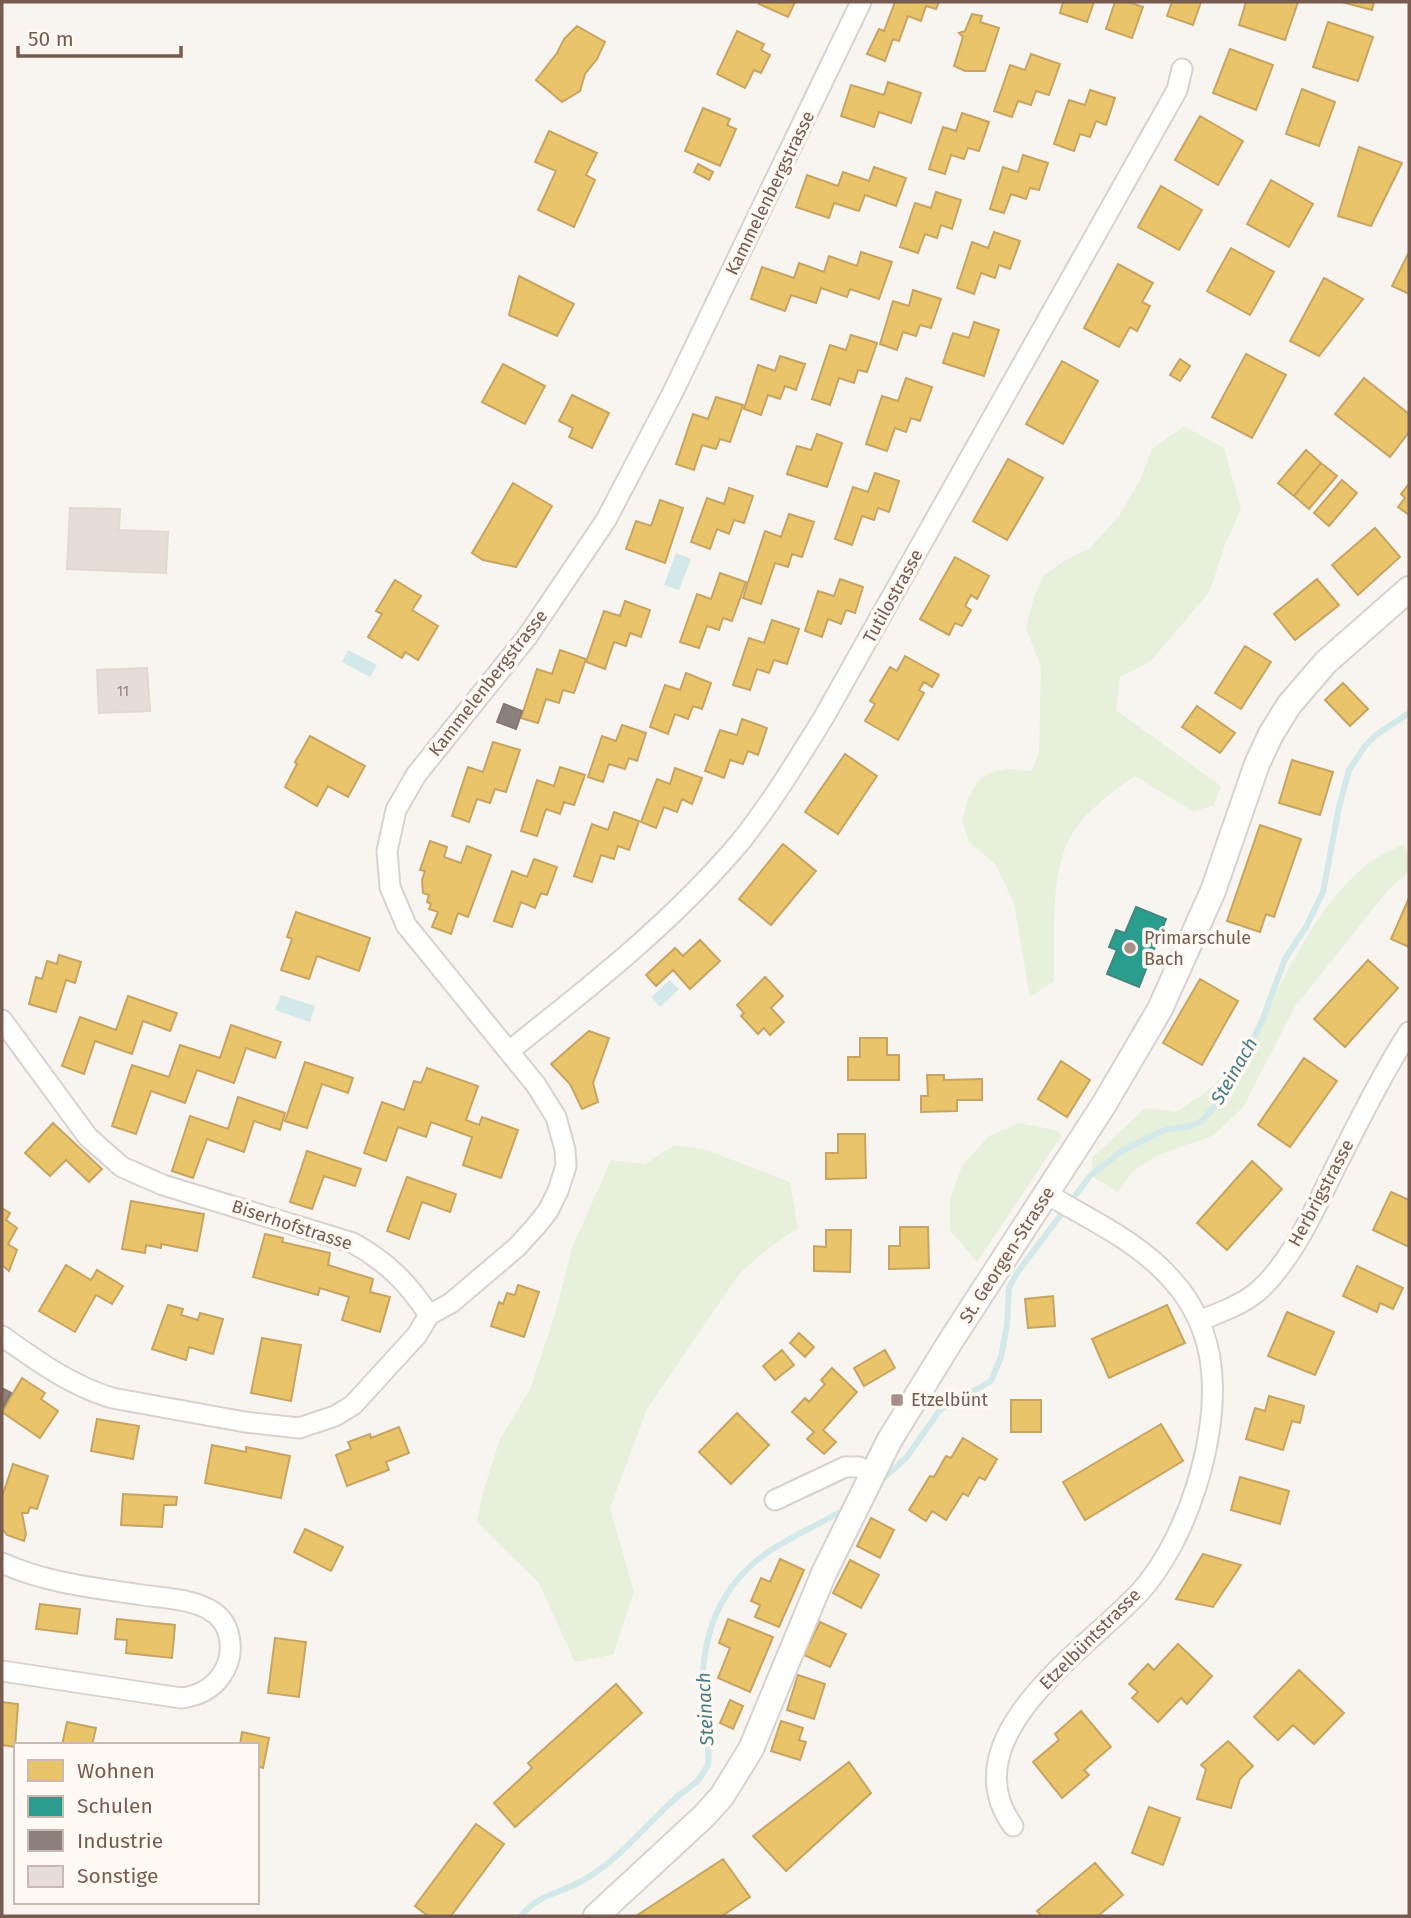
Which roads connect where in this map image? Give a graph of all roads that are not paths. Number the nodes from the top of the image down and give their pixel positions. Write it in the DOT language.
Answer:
graph roads {
  1 [pos="861,2"];
  2 [pos="1182,69"];
  3 [pos="1409,589"];
  4 [pos="2,1020"];
  5 [pos="1409,1032"];
  6 [pos="509,1051"];
  7 [pos="1054,1198"];
  8 [pos="429,1315"];
  9 [pos="1199,1321"];
  10 [pos="2,1336"];
  11 [pos="873,1475"];
  12 [pos="775,1500"];
  13 [pos="2,1563"];
  14 [pos="2,1671"];
  15 [pos="1013,1826"];
  16 [pos="596,1916"];
  1 -- 6 [label="street, Kammelenbergstrasse"];
  2 -- 6 [label="street, Tutilostrasse"];
  3 -- 7 [label="street, St. Georgen-Strasse"];
  4 -- 8 [label="street, Biserhofstrasse"];
  5 -- 9 [label="street, Herbrigstrasse"];
  6 -- 8 [label="street, Kammelenbergstrasse"];
  7 -- 9 [label="street, Etzelbüntstrasse"];
  7 -- 11 [label="street, St. Georgen-Strasse"];
  8 -- 10 [label="street"];
  9 -- 15 [label="street, Etzelbüntstrasse"];
  11 -- 12 [label="street"];
  11 -- 16 [label="street, St. Georgen-Strasse"];
  13 -- 14 [label="street"];
}
